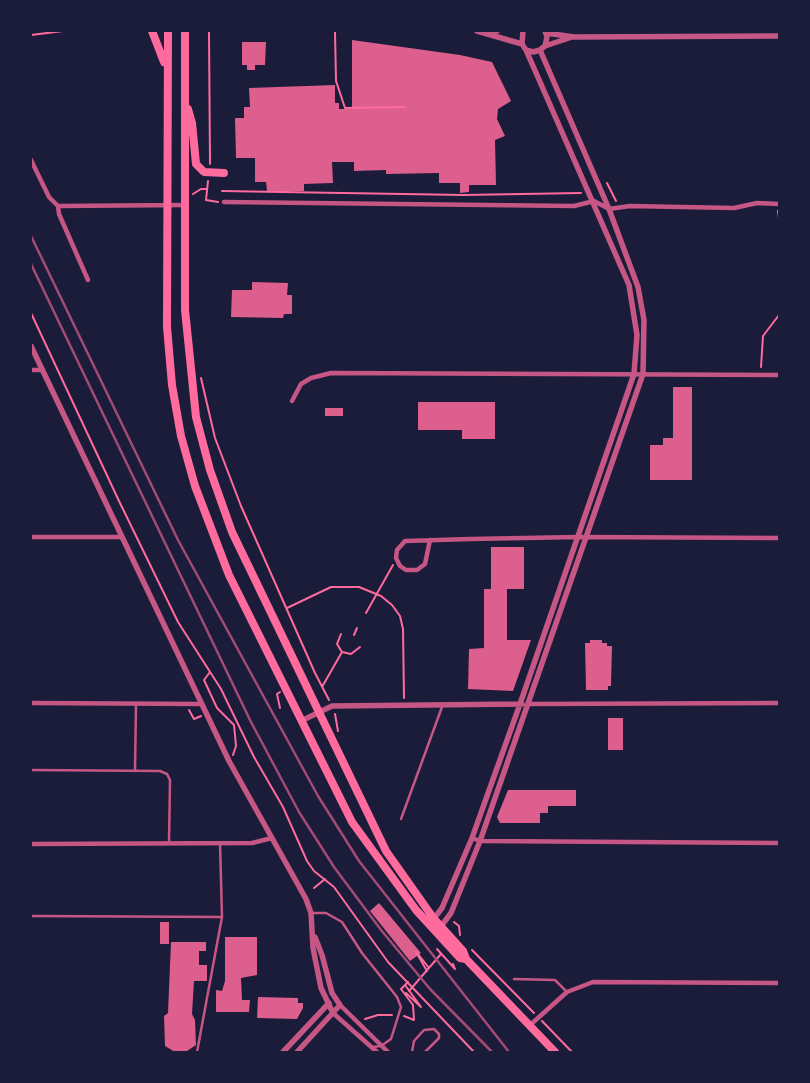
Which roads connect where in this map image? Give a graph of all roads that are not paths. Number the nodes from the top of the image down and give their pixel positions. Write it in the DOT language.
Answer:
graph roads {
  1 [pos="152,31"];
  2 [pos="168,31"];
  3 [pos="185,31"];
  4 [pos="191,31"];
  5 [pos="477,31"];
  6 [pos="497,31"];
  7 [pos="523,31"];
  8 [pos="545,32"];
  9 [pos="486,33"];
  10 [pos="779,36"];
  11 [pos="574,37"];
  12 [pos="185,42"];
  13 [pos="524,47"];
  14 [pos="543,48"];
  15 [pos="166,74"];
  16 [pos="185,97"];
  17 [pos="31,160"];
  18 [pos="224,173"];
  19 [pos="594,201"];
  20 [pos="224,202"];
  21 [pos="189,204"];
  22 [pos="779,204"];
  23 [pos="169,205"];
  24 [pos="58,206"];
  25 [pos="609,209"];
  26 [pos="88,280"];
  27 [pos="31,346"];
  28 [pos="31,370"];
  29 [pos="43,370"];
  30 [pos="634,374"];
  31 [pos="644,374"];
  32 [pos="779,375"];
  33 [pos="292,401"];
  34 [pos="31,537"];
  35 [pos="121,537"];
  36 [pos="578,537"];
  37 [pos="588,538"];
  38 [pos="779,538"];
  39 [pos="430,540"];
  40 [pos="31,703"];
  41 [pos="136,703"];
  42 [pos="779,703"];
  43 [pos="202,704"];
  44 [pos="520,704"];
  45 [pos="529,704"];
  46 [pos="442,705"];
  47 [pos="318,713"];
  48 [pos="301,722"];
  49 [pos="31,770"];
  50 [pos="135,771"];
  51 [pos="401,820"];
  52 [pos="272,838"];
  53 [pos="472,838"];
  54 [pos="480,841"];
  55 [pos="169,843"];
  56 [pos="220,843"];
  57 [pos="779,843"];
  58 [pos="31,844"];
  59 [pos="311,912"];
  60 [pos="31,916"];
  61 [pos="222,917"];
  62 [pos="431,922"];
  63 [pos="438,930"];
  64 [pos="314,935"];
  65 [pos="514,979"];
  66 [pos="779,983"];
  67 [pos="567,992"];
  68 [pos="334,998"];
  69 [pos="328,1004"];
  70 [pos="340,1005"];
  71 [pos="333,1013"];
  72 [pos="529,1026"];
  73 [pos="381,1046"];
  74 [pos="372,1047"];
  75 [pos="197,1052"];
  76 [pos="283,1052"];
  77 [pos="297,1052"];
  78 [pos="377,1052"];
  79 [pos="388,1052"];
  80 [pos="412,1052"];
  81 [pos="425,1052"];
  82 [pos="555,1052"];
  1 -- 15 [label="highway"];
  2 -- 15 [label="highway"];
  3 -- 12 [label="highway"];
  4 -- 12 [label="highway"];
  5 -- 9 [label="street"];
  6 -- 9 [label="street"];
  7 -- 13 [label="street"];
  8 -- 11 [label="street"];
  8 -- 14 [label="street"];
  9 -- 13 [label="street"];
  10 -- 11 [label="street"];
  11 -- 14 [label="street"];
  12 -- 16 [label="highway"];
  13 -- 14 [label="street"];
  13 -- 19 [label="street"];
  14 -- 25 [label="street"];
  15 -- 23 [label="highway"];
  16 -- 18 [label="highway"];
  16 -- 21 [label="highway"];
  17 -- 24 [label="street"];
  19 -- 20 [label="street"];
  19 -- 25 [label="street"];
  19 -- 30 [label="street"];
  21 -- 23 [label="street"];
  21 -- 47 [label="highway"];
  22 -- 25 [label="street"];
  23 -- 24 [label="street"];
  23 -- 48 [label="highway"];
  24 -- 26 [label="street"];
  25 -- 31 [label="street"];
  27 -- 29 [label="street"];
  28 -- 29 [label="street"];
  29 -- 35 [label="street"];
  30 -- 31 [label="street"];
  30 -- 33 [label="street"];
  30 -- 36 [label="street"];
  31 -- 32 [label="street"];
  31 -- 37 [label="street"];
  34 -- 35 [label="street"];
  35 -- 43 [label="street"];
  36 -- 37 [label="street"];
  36 -- 39 [label="street"];
  36 -- 44 [label="street"];
  37 -- 38 [label="street"];
  37 -- 45 [label="street"];
  39 -- 39 [label="street"];
  40 -- 41 [label="street"];
  41 -- 43 [label="street"];
  41 -- 50 [label="lane"];
  42 -- 45 [label="street"];
  43 -- 52 [label="street"];
  44 -- 45 [label="street"];
  44 -- 46 [label="street"];
  44 -- 53 [label="street"];
  45 -- 54 [label="street"];
  46 -- 47 [label="street"];
  46 -- 51 [label="lane"];
  47 -- 48 [label="street"];
  47 -- 62 [label="highway"];
  48 -- 62 [label="highway"];
  49 -- 50 [label="lane"];
  50 -- 55 [label="lane"];
  52 -- 56 [label="street"];
  52 -- 59 [label="street"];
  53 -- 54 [label="street"];
  53 -- 62 [label="street"];
  54 -- 57 [label="street"];
  54 -- 63 [label="street"];
  55 -- 56 [label="street"];
  55 -- 58 [label="street"];
  56 -- 61 [label="lane"];
  59 -- 64 [label="street"];
  59 -- 73 [label="lane"];
  60 -- 61 [label="lane"];
  61 -- 75 [label="lane"];
  62 -- 63 [label="highway"];
  63 -- 72 [label="highway"];
  64 -- 68 [label="street"];
  64 -- 69 [label="street"];
  65 -- 67 [label="lane"];
  66 -- 67 [label="street"];
  67 -- 72 [label="street"];
  68 -- 69 [label="street"];
  68 -- 70 [label="street"];
  69 -- 71 [label="street"];
  69 -- 76 [label="street"];
  70 -- 71 [label="street"];
  70 -- 73 [label="street"];
  71 -- 74 [label="street"];
  71 -- 77 [label="street"];
  72 -- 82 [label="highway"];
  73 -- 74 [label="lane"];
  73 -- 79 [label="street"];
  74 -- 78 [label="street"];
  80 -- 81 [label="lane"];
}
